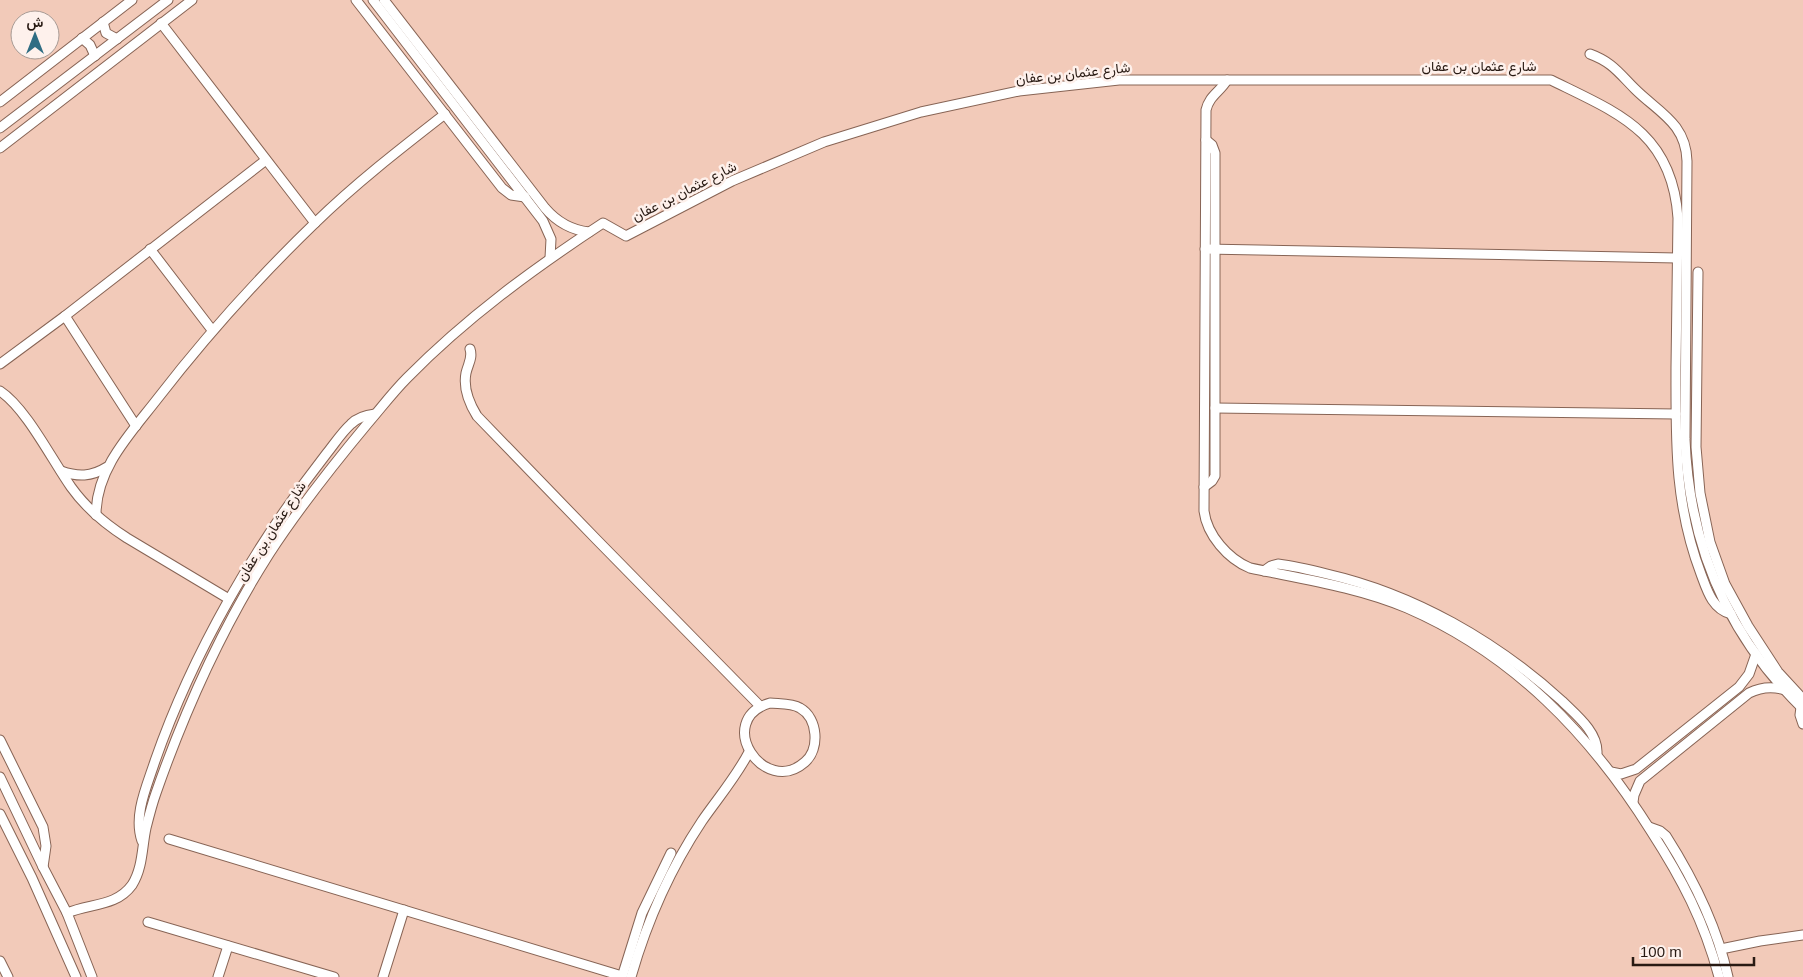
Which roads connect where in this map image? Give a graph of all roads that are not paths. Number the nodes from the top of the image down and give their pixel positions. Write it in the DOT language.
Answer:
graph roads {
  1 [pos="132,0"];
  2 [pos="168,0"];
  3 [pos="192,0"];
  4 [pos="356,0"];
  5 [pos="373,0"];
  6 [pos="384,0"];
  7 [pos="103,22"];
  8 [pos="161,23"];
  9 [pos="82,38"];
  10 [pos="117,39"];
  11 [pos="1590,54"];
  12 [pos="95,56"];
  13 [pos="1226,80"];
  14 [pos="0,102"];
  15 [pos="445,114"];
  16 [pos="0,128"];
  17 [pos="1206,140"];
  18 [pos="0,148"];
  19 [pos="266,160"];
  20 [pos="525,197"];
  21 [pos="1682,218"];
  22 [pos="315,223"];
  23 [pos="589,232"];
  24 [pos="1205,248"];
  25 [pos="1215,249"];
  26 [pos="150,250"];
  27 [pos="550,258"];
  28 [pos="1677,258"];
  29 [pos="1698,272"];
  30 [pos="65,316"];
  31 [pos="212,330"];
  32 [pos="470,349"];
  33 [pos="0,364"];
  34 [pos="0,391"];
  35 [pos="1215,408"];
  36 [pos="375,414"];
  37 [pos="1676,414"];
  38 [pos="136,426"];
  39 [pos="109,466"];
  40 [pos="61,471"];
  41 [pos="1698,477"];
  42 [pos="1688,478"];
  43 [pos="1204,488"];
  44 [pos="96,515"];
  45 [pos="229,599"];
  46 [pos="1731,614"];
  47 [pos="1756,654"];
  48 [pos="1785,690"];
  49 [pos="1802,705"];
  50 [pos="760,706"];
  51 [pos="1803,724"];
  52 [pos="0,740"];
  53 [pos="750,752"];
  54 [pos="1611,772"];
  55 [pos="0,777"];
  56 [pos="1633,802"];
  57 [pos="0,814"];
  58 [pos="1649,827"];
  59 [pos="169,839"];
  60 [pos="143,844"];
  61 [pos="671,853"];
  62 [pos="42,867"];
  63 [pos="404,910"];
  64 [pos="67,913"];
  65 [pos="148,922"];
  66 [pos="1803,935"];
  67 [pos="228,946"];
  68 [pos="1721,949"];
  69 [pos="0,961"];
  70 [pos="8,977"];
  71 [pos="76,977"];
  72 [pos="92,977"];
  73 [pos="218,977"];
  74 [pos="334,977"];
  75 [pos="383,977"];
  76 [pos="625,977"];
  77 [pos="1719,977"];
  78 [pos="1728,977"];
  1 -- 7 [label="street"];
  2 -- 10 [label="street"];
  3 -- 8 [label="street"];
  4 -- 15 [label="street"];
  5 -- 20 [label="street"];
  6 -- 23 [label="street"];
  7 -- 9 [label="street"];
  7 -- 10 [label="street"];
  8 -- 18 [label="street"];
  8 -- 19 [label="street"];
  9 -- 12 [label="street"];
  9 -- 14 [label="street"];
  10 -- 12 [label="street"];
  11 -- 21 [label="street"];
  12 -- 16 [label="street"];
  13 -- 17 [label="street"];
  13 -- 21 [label="street, شارع عثمان بن عفان"];
  13 -- 23 [label="street, شارع عثمان بن عفان"];
  15 -- 20 [label="street"];
  15 -- 22 [label="street"];
  17 -- 24 [label="street"];
  17 -- 25 [label="street"];
  19 -- 22 [label="street"];
  19 -- 26 [label="street"];
  20 -- 27 [label="street"];
  21 -- 28 [label="street"];
  21 -- 42 [label="street"];
  22 -- 31 [label="street"];
  23 -- 27 [label="street, شارع عثمان بن عفان"];
  24 -- 25 [label="street"];
  24 -- 43 [label="street"];
  25 -- 28 [label="street"];
  25 -- 35 [label="street"];
  26 -- 30 [label="street"];
  26 -- 31 [label="street"];
  27 -- 36 [label="street, شارع عثمان بن عفان"];
  28 -- 37 [label="street"];
  29 -- 41 [label="street"];
  30 -- 33 [label="street"];
  30 -- 38 [label="street"];
  31 -- 38 [label="street"];
  32 -- 50 [label="street"];
  34 -- 40 [label="street"];
  35 -- 37 [label="street"];
  35 -- 43 [label="street"];
  36 -- 45 [label="street"];
  36 -- 60 [label="street, شارع عثمان بن عفان"];
  37 -- 46 [label="street"];
  38 -- 39 [label="street"];
  39 -- 40 [label="street"];
  39 -- 44 [label="street"];
  40 -- 44 [label="street"];
  41 -- 42 [label="street"];
  41 -- 49 [label="street"];
  42 -- 46 [label="street"];
  43 -- 54 [label="street"];
  44 -- 45 [label="street"];
  45 -- 60 [label="street"];
  46 -- 47 [label="street"];
  47 -- 48 [label="street"];
  47 -- 54 [label="street"];
  48 -- 49 [label="street"];
  48 -- 56 [label="street"];
  49 -- 51 [label="street"];
  50 -- 53 [label="street"];
  50 -- 53 [label="street"];
  52 -- 62 [label="street"];
  53 -- 76 [label="street"];
  54 -- 56 [label="street"];
  55 -- 62 [label="street"];
  56 -- 58 [label="street"];
  57 -- 71 [label="street"];
  58 -- 68 [label="street"];
  58 -- 77 [label="street"];
  59 -- 63 [label="street"];
  60 -- 64 [label="street, شارع عثمان بن عفان"];
  61 -- 76 [label="street"];
  62 -- 64 [label="street"];
  63 -- 75 [label="street"];
  63 -- 76 [label="street"];
  64 -- 72 [label="street"];
  65 -- 67 [label="street"];
  66 -- 68 [label="street"];
  67 -- 73 [label="street"];
  67 -- 74 [label="street"];
  68 -- 78 [label="street"];
  69 -- 70 [label="street"];
}
